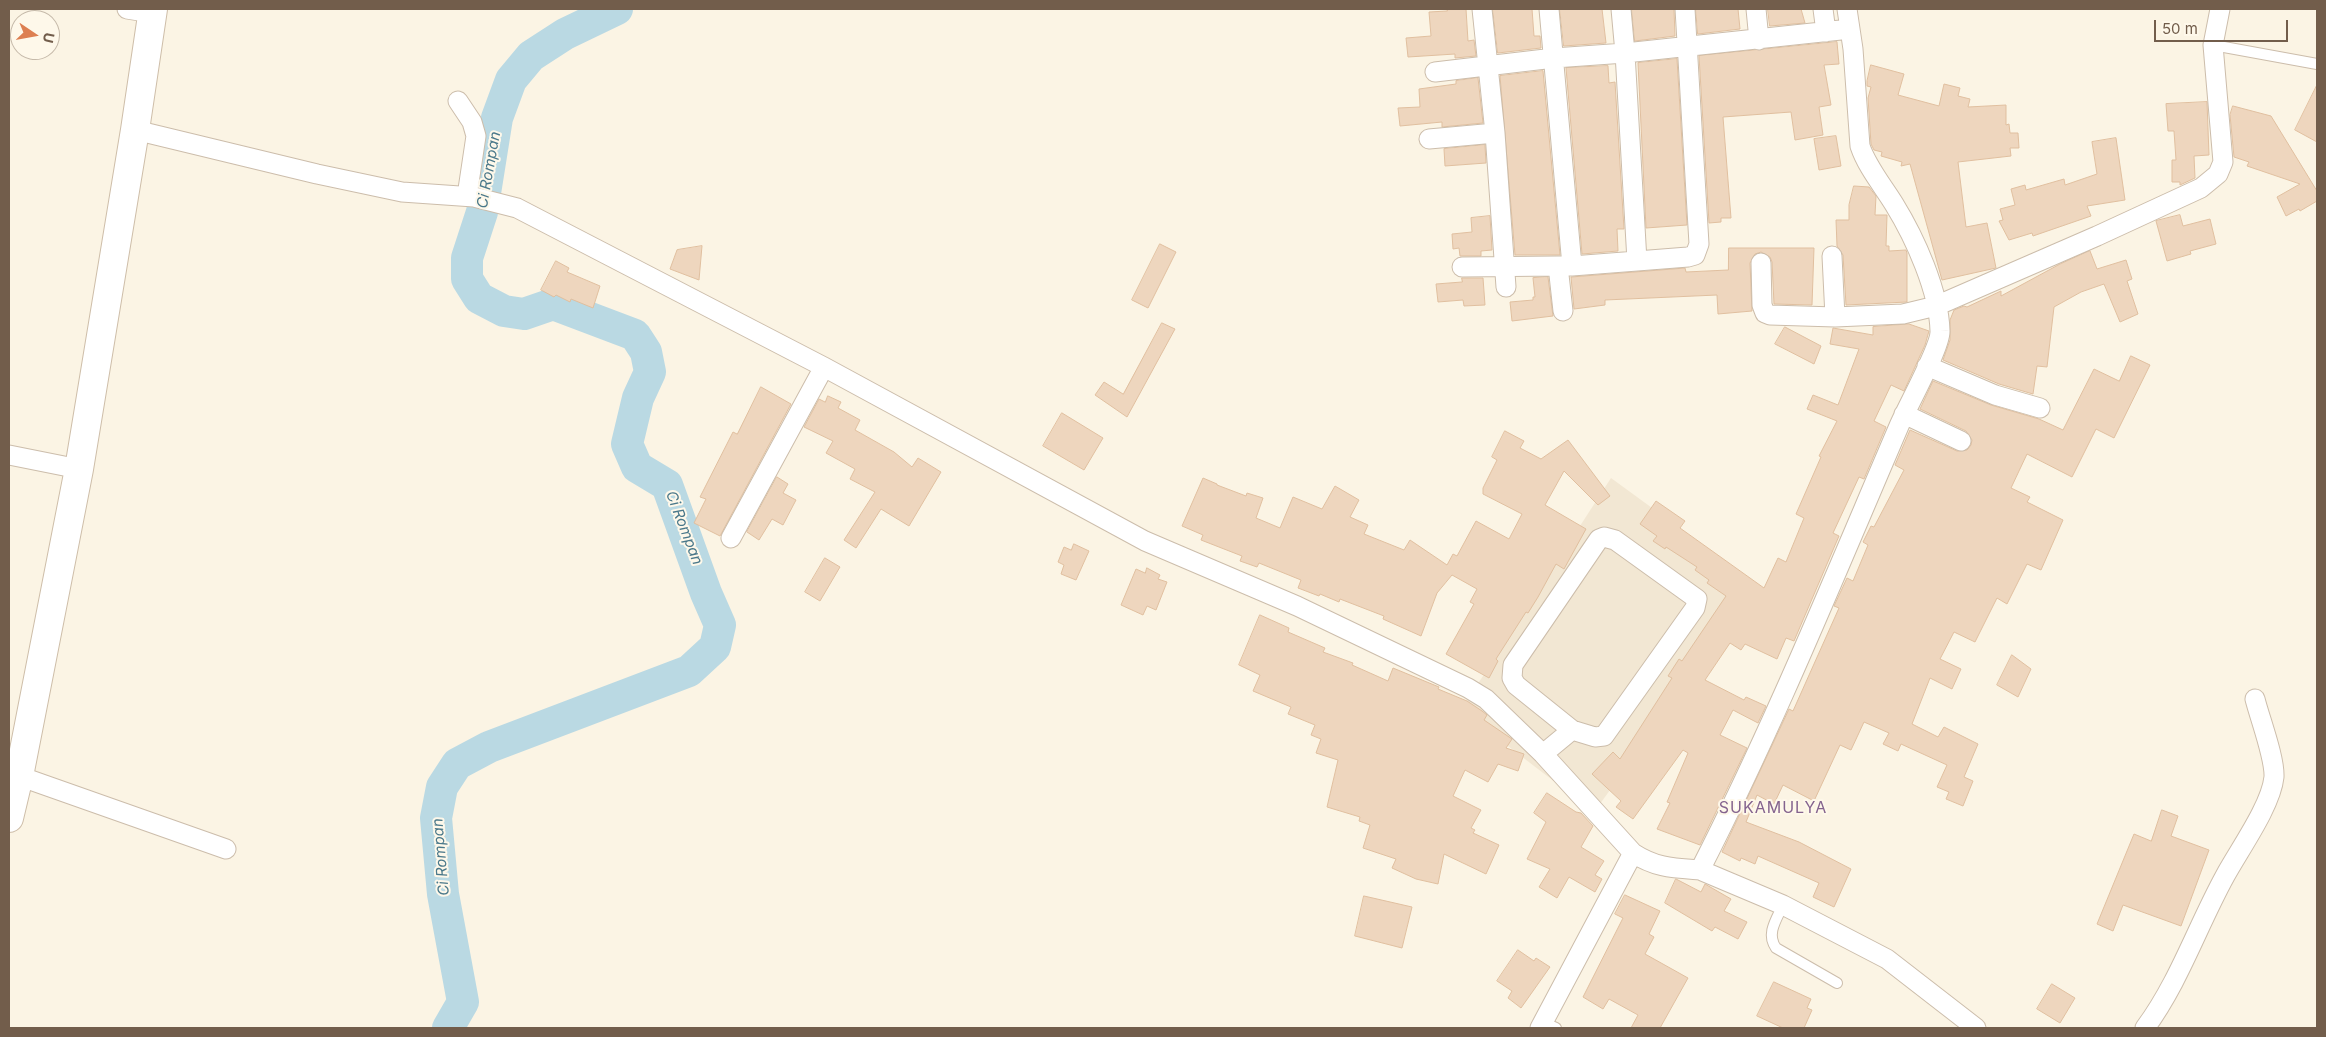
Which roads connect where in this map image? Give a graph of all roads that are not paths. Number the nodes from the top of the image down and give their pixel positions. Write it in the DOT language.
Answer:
graph roads {
  1 [pos="1482,9"];
  2 [pos="1550,9"];
  3 [pos="1621,9"];
  4 [pos="1685,9"];
  5 [pos="1756,9"];
  6 [pos="1823,9"];
  7 [pos="1847,9"];
  8 [pos="2220,9"];
  9 [pos="144,10"];
  10 [pos="1850,29"];
  11 [pos="1826,32"];
  12 [pos="1759,40"];
  13 [pos="2212,45"];
  14 [pos="1688,46"];
  15 [pos="1625,53"];
  16 [pos="1554,58"];
  17 [pos="2317,64"];
  18 [pos="1489,65"];
  19 [pos="1435,72"];
  20 [pos="458,101"];
  21 [pos="136,130"];
  22 [pos="1495,133"];
  23 [pos="1429,139"];
  24 [pos="478,198"];
  25 [pos="1832,256"];
  26 [pos="1636,261"];
  27 [pos="1761,263"];
  28 [pos="1504,266"];
  29 [pos="1565,266"];
  30 [pos="1462,267"];
  31 [pos="1506,287"];
  32 [pos="1936,306"];
  33 [pos="1563,311"];
  34 [pos="1835,317"];
  35 [pos="824,366"];
  36 [pos="1927,366"];
  37 [pos="2040,408"];
  38 [pos="1904,414"];
  39 [pos="1960,441"];
  40 [pos="9,455"];
  41 [pos="80,469"];
  42 [pos="731,538"];
  43 [pos="2255,699"];
  44 [pos="1572,730"];
  45 [pos="1543,754"];
  46 [pos="19,776"];
  47 [pos="9,818"];
  48 [pos="226,849"];
  49 [pos="1633,853"];
  50 [pos="1700,870"];
  51 [pos="1783,905"];
  52 [pos="1838,983"];
  53 [pos="1546,1026"];
  54 [pos="1976,1028"];
  55 [pos="2145,1028"];
  1 -- 18 [label="street"];
  2 -- 16 [label="street"];
  3 -- 15 [label="street"];
  4 -- 14 [label="street"];
  5 -- 12 [label="street"];
  6 -- 11 [label="street"];
  7 -- 10 [label="street"];
  8 -- 13 [label="street"];
  9 -- 21 [label="street"];
  10 -- 11 [label="street"];
  10 -- 32 [label="street"];
  11 -- 12 [label="street"];
  12 -- 14 [label="street"];
  13 -- 17 [label="lane"];
  13 -- 32 [label="street"];
  14 -- 15 [label="street"];
  14 -- 26 [label="street"];
  15 -- 16 [label="street"];
  15 -- 26 [label="street"];
  16 -- 18 [label="street"];
  16 -- 29 [label="street"];
  18 -- 19 [label="street"];
  18 -- 22 [label="street"];
  20 -- 24 [label="street"];
  21 -- 24 [label="street"];
  21 -- 41 [label="street"];
  22 -- 23 [label="street"];
  22 -- 28 [label="street"];
  24 -- 35 [label="street"];
  25 -- 34 [label="street"];
  26 -- 29 [label="street"];
  27 -- 34 [label="street"];
  28 -- 29 [label="street"];
  28 -- 30 [label="street"];
  28 -- 31 [label="street"];
  29 -- 33 [label="street"];
  32 -- 34 [label="street"];
  32 -- 36 [label="street"];
  35 -- 42 [label="street"];
  35 -- 45 [label="street"];
  36 -- 37 [label="street"];
  36 -- 38 [label="street"];
  38 -- 39 [label="street"];
  38 -- 50 [label="street"];
  40 -- 41 [label="street"];
  41 -- 46 [label="street"];
  43 -- 55 [label="street"];
  44 -- 44 [label="street"];
  44 -- 45 [label="street"];
  45 -- 49 [label="street"];
  46 -- 47 [label="street"];
  46 -- 48 [label="street"];
  49 -- 50 [label="street"];
  49 -- 53 [label="street"];
  50 -- 51 [label="street"];
  51 -- 52 [label="lane"];
  51 -- 54 [label="street"];
}
